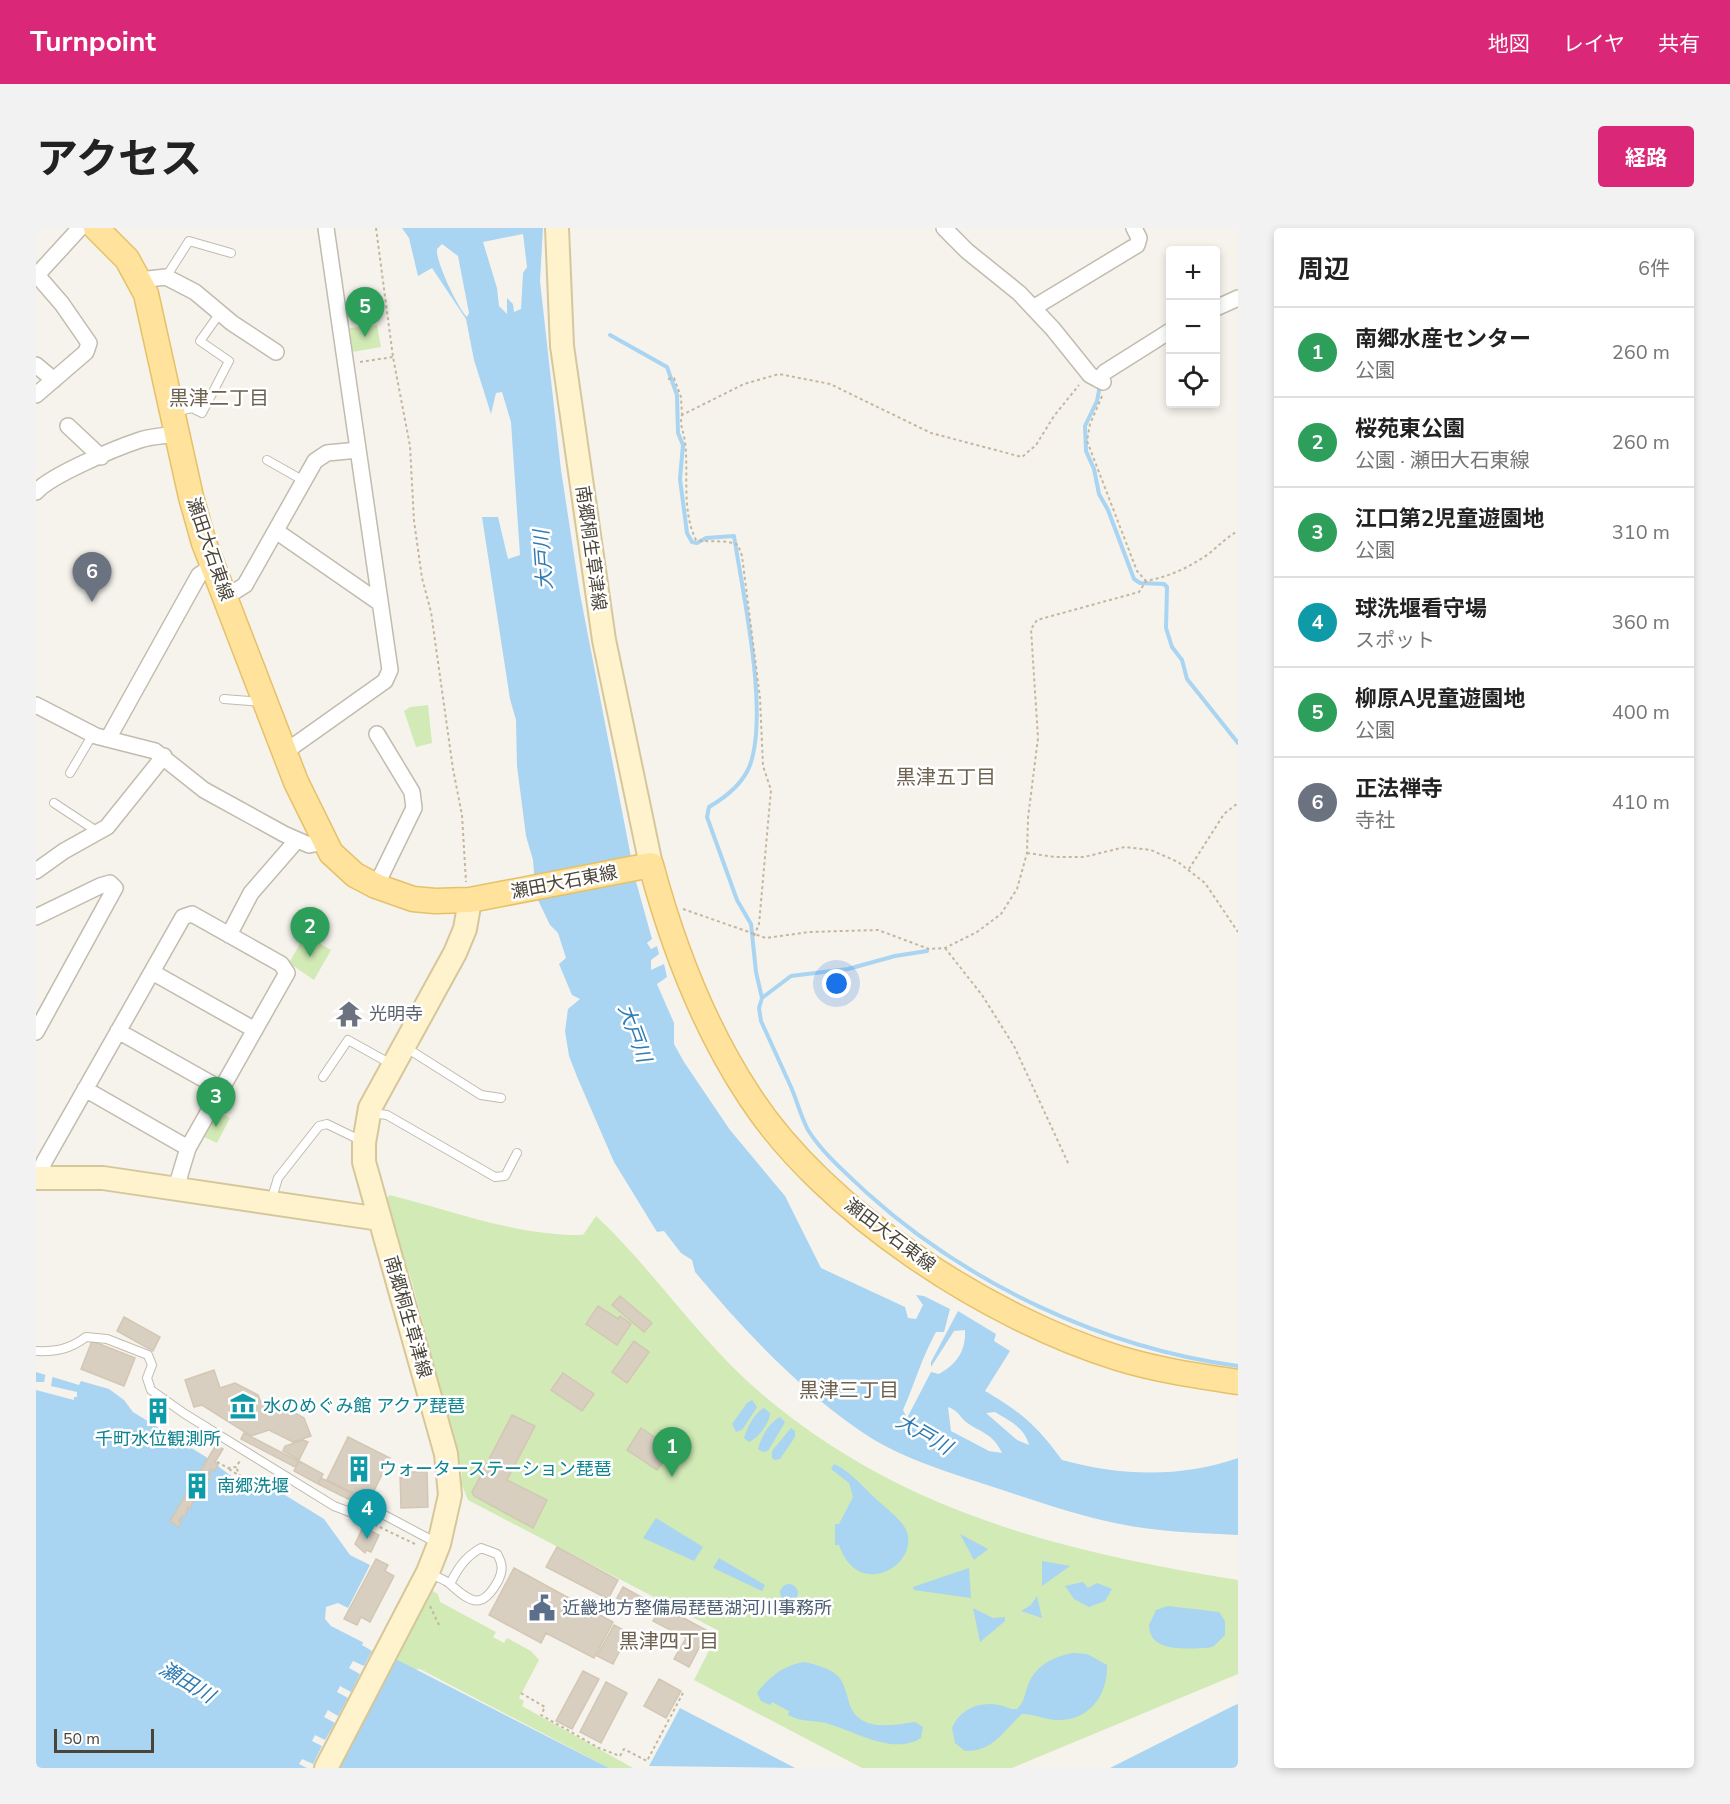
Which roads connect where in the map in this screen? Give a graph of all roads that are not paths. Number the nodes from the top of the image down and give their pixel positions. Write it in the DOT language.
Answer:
graph roads {
  1 [pos="80,228"];
  2 [pos="96,228"];
  3 [pos="326,228"];
  4 [pos="557,228"];
  5 [pos="944,228"];
  6 [pos="1134,228"];
  7 [pos="231,253"];
  8 [pos="36,275"];
  9 [pos="166,277"];
  10 [pos="139,280"];
  11 [pos="1238,298"];
  12 [pos="1220,306"];
  13 [pos="1033,308"];
  14 [pos="220,313"];
  15 [pos="1166,334"];
  16 [pos="276,352"];
  17 [pos="36,365"];
  18 [pos="54,380"];
  19 [pos="36,395"];
  20 [pos="175,423"];
  21 [pos="68,426"];
  22 [pos="358,450"];
  23 [pos="101,458"];
  24 [pos="267,460"];
  25 [pos="304,481"];
  26 [pos="36,492"];
  27 [pos="276,531"];
  28 [pos="213,566"];
  29 [pos="226,597"];
  30 [pos="380,603"];
  31 [pos="224,699"];
  32 [pos="266,702"];
  33 [pos="36,705"];
  34 [pos="93,734"];
  35 [pos="377,734"];
  36 [pos="109,737"];
  37 [pos="285,752"];
  38 [pos="164,756"];
  39 [pos="70,773"];
  40 [pos="54,803"];
  41 [pos="98,832"];
  42 [pos="297,840"];
  43 [pos="324,842"];
  44 [pos="645,866"];
  45 [pos="36,871"];
  46 [pos="376,886"];
  47 [pos="476,899"];
  48 [pos="36,917"];
  49 [pos="229,934"];
  50 [pos="152,972"];
  51 [pos="255,1030"];
  52 [pos="118,1031"];
  53 [pos="36,1032"];
  54 [pos="398,1056"];
  55 [pos="323,1077"];
  56 [pos="85,1089"];
  57 [pos="221,1089"];
  58 [pos="501,1098"];
  59 [pos="369,1113"];
  60 [pos="364,1143"];
  61 [pos="188,1148"];
  62 [pos="517,1153"];
  63 [pos="37,1178"];
  64 [pos="176,1188"];
  65 [pos="271,1202"];
  66 [pos="380,1219"];
  67 [pos="36,1351"];
  68 [pos="1238,1382"];
  69 [pos="439,1544"];
  70 [pos="427,1573"];
  71 [pos="450,1584"];
  72 [pos="326,1768"];
  1 -- 8 [label="street"];
  2 -- 10 [label="main road, 瀬田大石東線"];
  3 -- 22 [label="street"];
  4 -- 44 [label="main road, 南郷桐生草津線"];
  5 -- 13 [label="street"];
  6 -- 13 [label="street"];
  7 -- 9 [label="lane"];
  8 -- 18 [label="street"];
  9 -- 10 [label="street"];
  9 -- 14 [label="street"];
  10 -- 20 [label="main road, 瀬田大石東線"];
  11 -- 12 [label="street"];
  13 -- 15 [label="street"];
  14 -- 16 [label="street"];
  14 -- 20 [label="lane"];
  17 -- 18 [label="street"];
  18 -- 19 [label="street"];
  20 -- 23 [label="street"];
  20 -- 28 [label="main road, 瀬田大石東線"];
  21 -- 23 [label="street"];
  22 -- 25 [label="street"];
  22 -- 30 [label="street"];
  23 -- 26 [label="street"];
  24 -- 25 [label="lane"];
  25 -- 27 [label="street"];
  27 -- 29 [label="street"];
  27 -- 30 [label="street"];
  28 -- 29 [label="main road, 瀬田大石東線"];
  28 -- 36 [label="street"];
  29 -- 32 [label="main road, 瀬田大石東線"];
  30 -- 37 [label="street"];
  31 -- 32 [label="lane"];
  32 -- 37 [label="main road, 瀬田大石東線"];
  33 -- 34 [label="street"];
  34 -- 36 [label="street"];
  34 -- 39 [label="lane"];
  35 -- 46 [label="street"];
  36 -- 38 [label="street"];
  37 -- 43 [label="main road, 瀬田大石東線"];
  38 -- 41 [label="street"];
  38 -- 42 [label="street"];
  40 -- 41 [label="lane"];
  41 -- 45 [label="street"];
  42 -- 43 [label="street"];
  42 -- 49 [label="street"];
  43 -- 46 [label="main road, 瀬田大石東線"];
  44 -- 47 [label="main road, 瀬田大石東線"];
  44 -- 68 [label="main road, 瀬田大石東線"];
  46 -- 47 [label="main road, 瀬田大石東線"];
  47 -- 54 [label="main road, 南郷桐生草津線"];
  48 -- 53 [label="street"];
  49 -- 50 [label="street"];
  49 -- 51 [label="street"];
  50 -- 51 [label="street"];
  50 -- 52 [label="street"];
  51 -- 57 [label="street"];
  52 -- 56 [label="street"];
  52 -- 57 [label="street"];
  54 -- 55 [label="lane"];
  54 -- 58 [label="lane"];
  54 -- 59 [label="main road, 南郷桐生草津線"];
  56 -- 61 [label="street"];
  56 -- 63 [label="street"];
  57 -- 61 [label="street"];
  59 -- 60 [label="main road, 南郷桐生草津線"];
  59 -- 62 [label="lane"];
  60 -- 65 [label="lane"];
  60 -- 66 [label="main road, 南郷桐生草津線"];
  61 -- 64 [label="street"];
  63 -- 64 [label="main road"];
  64 -- 65 [label="main road"];
  65 -- 66 [label="main road"];
  66 -- 69 [label="main road, 南郷桐生草津線"];
  67 -- 69 [label="lane"];
  69 -- 70 [label="main road, 南郷桐生草津線"];
  70 -- 71 [label="lane"];
  70 -- 72 [label="main road, 南郷桐生草津線"];
  71 -- 71 [label="lane"];
}
